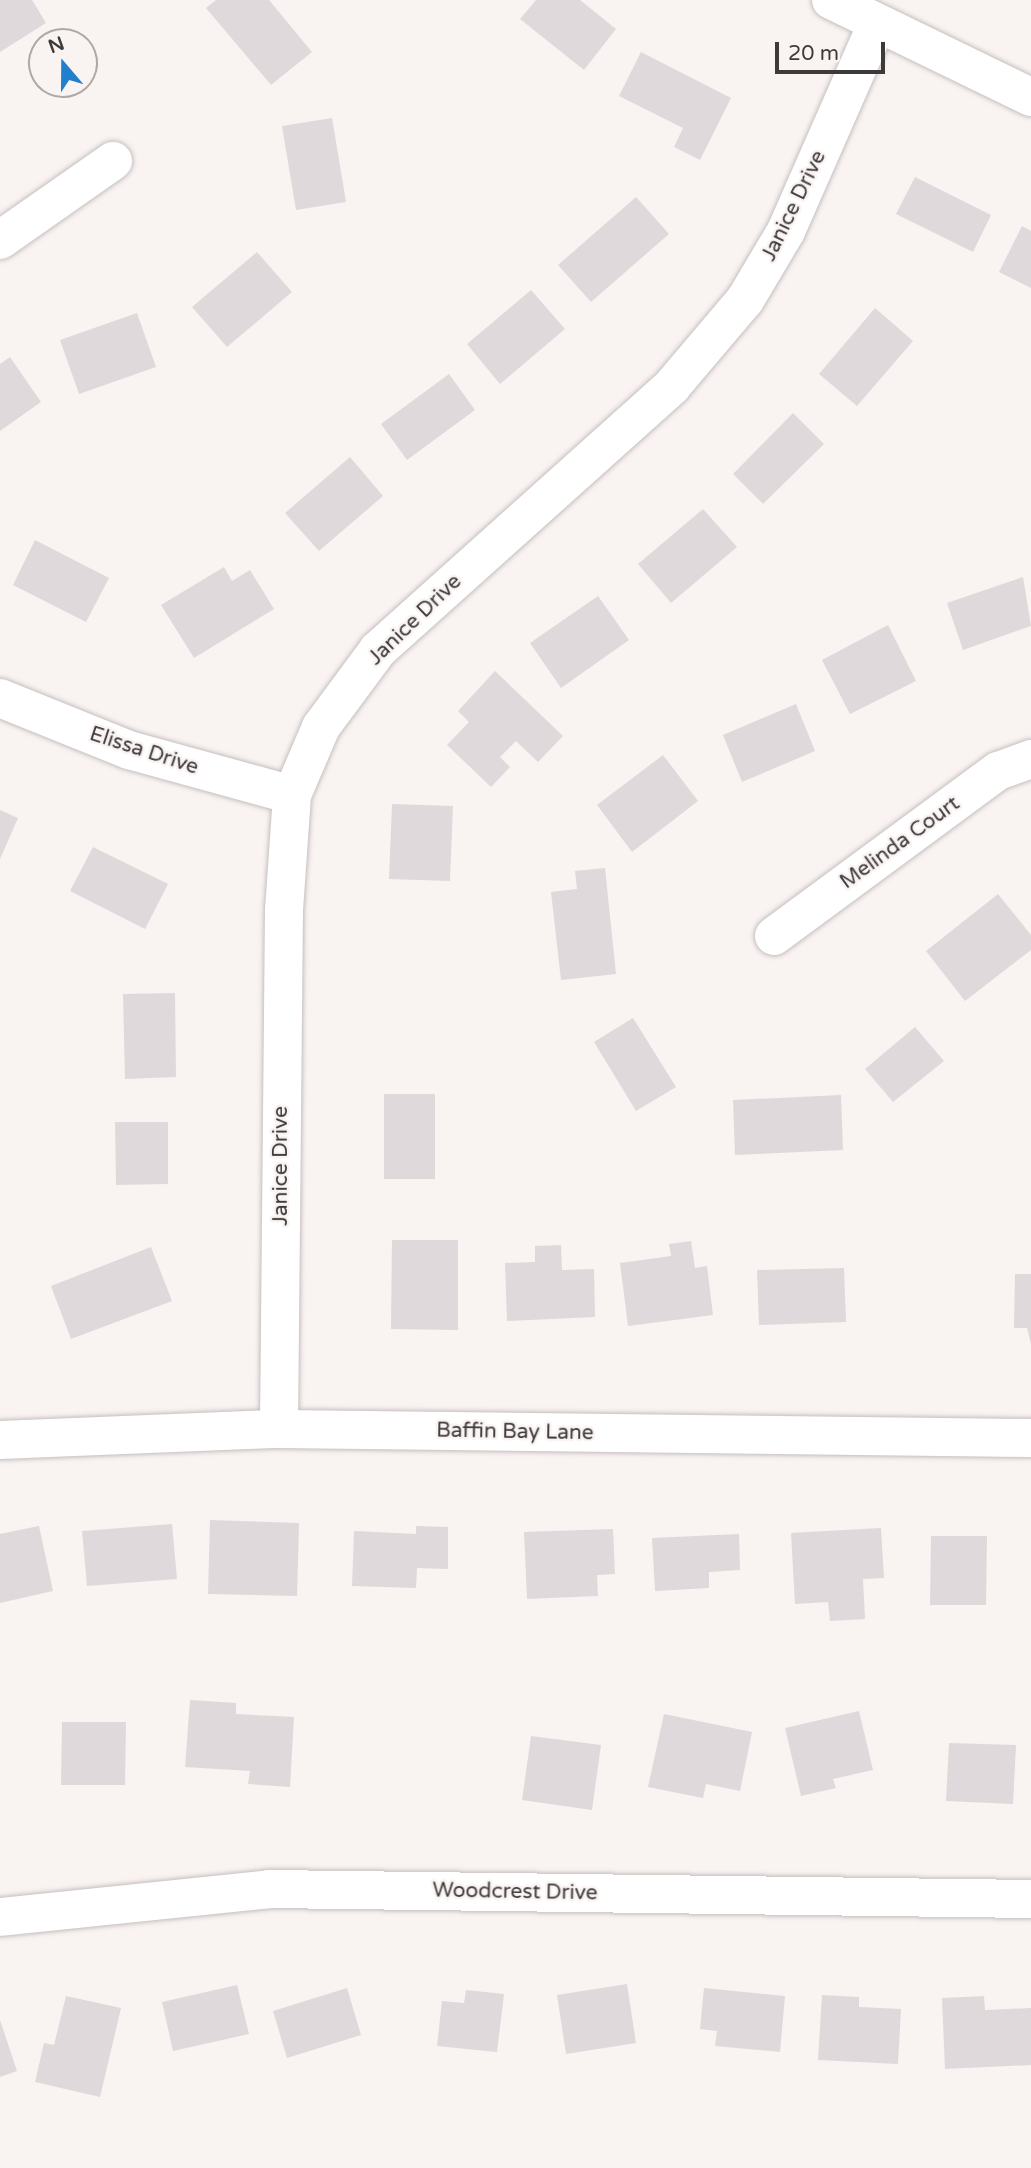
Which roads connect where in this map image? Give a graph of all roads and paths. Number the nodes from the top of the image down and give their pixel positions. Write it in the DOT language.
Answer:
graph roads {
  1 [pos="831,0"];
  2 [pos="877,24"];
  3 [pos="1031,97"];
  4 [pos="113,161"];
  5 [pos="0,240"];
  6 [pos="0,698"];
  7 [pos="1031,759"];
  8 [pos="292,795"];
  9 [pos="774,936"];
  10 [pos="279,1429"];
  11 [pos="1031,1438"];
  12 [pos="0,1440"];
  13 [pos="1031,1899"];
  14 [pos="0,1917"];
  1 -- 2 [label="street"];
  2 -- 3 [label="street"];
  2 -- 8 [label="street, Janice Drive"];
  4 -- 5 [label="street"];
  6 -- 8 [label="street, Elissa Drive"];
  7 -- 9 [label="street, Melinda Court"];
  8 -- 10 [label="street, Janice Drive"];
  10 -- 11 [label="street, Baffin Bay Lane"];
  10 -- 12 [label="street, Baffin Bay Lane"];
  13 -- 14 [label="street, Woodcrest Drive"];
}
